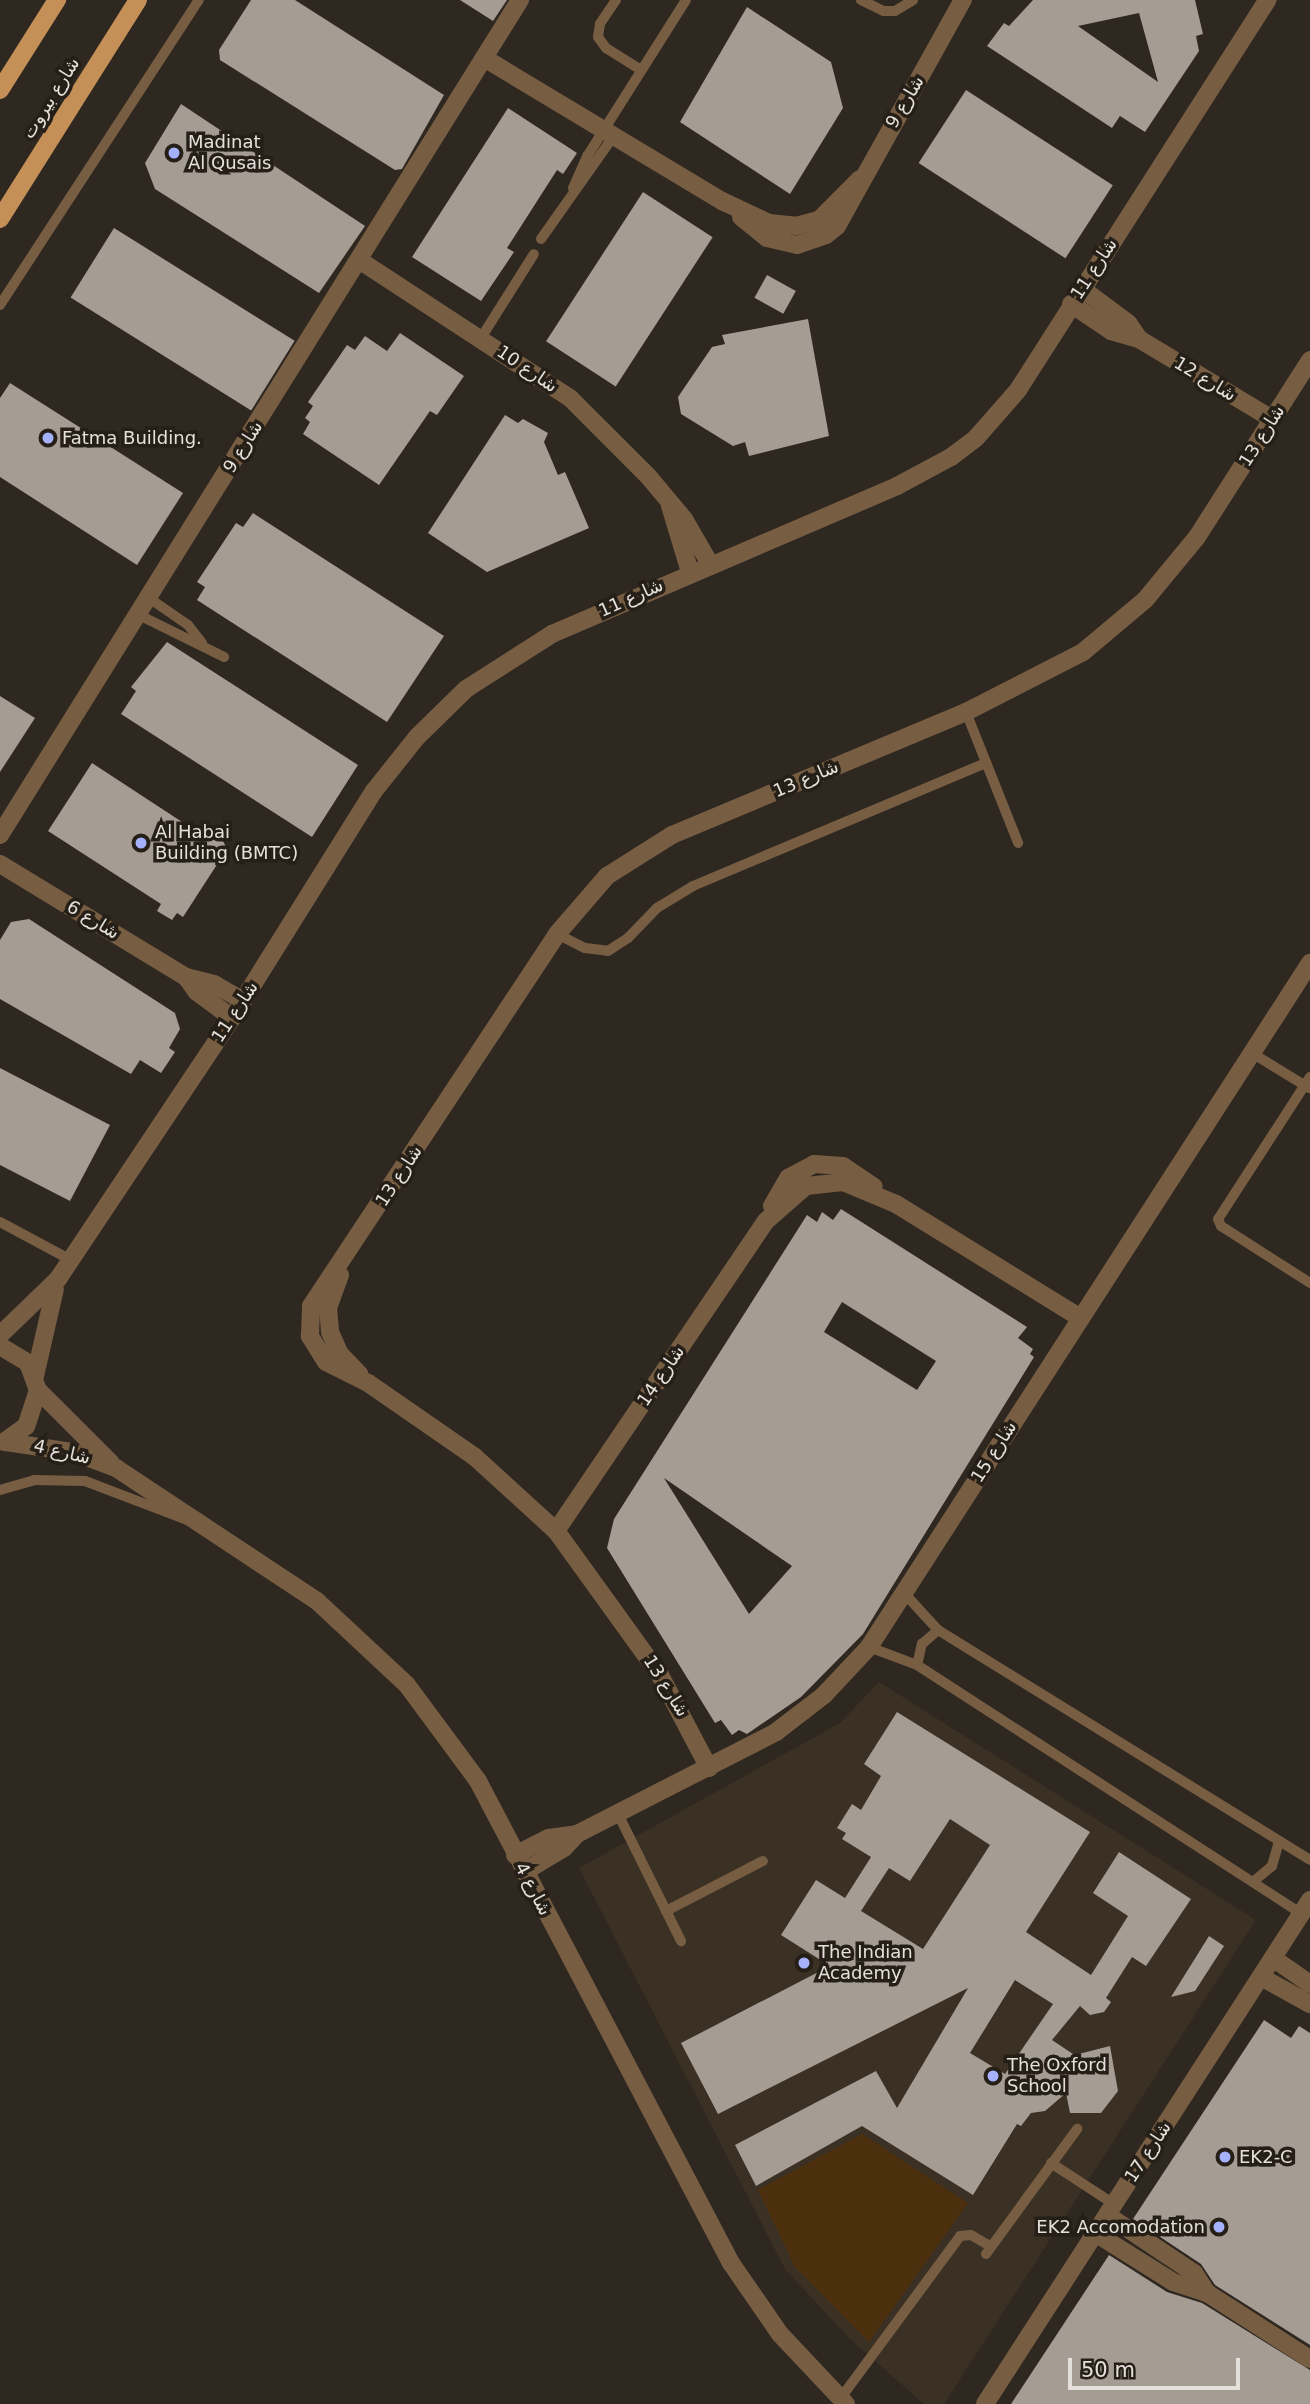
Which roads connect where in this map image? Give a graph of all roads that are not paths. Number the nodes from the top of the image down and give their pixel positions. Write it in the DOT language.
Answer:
graph roads {
  1 [pos="57,0"];
  2 [pos="138,0"];
  3 [pos="199,0"];
  4 [pos="520,0"];
  5 [pos="616,0"];
  6 [pos="686,0"];
  7 [pos="861,0"];
  8 [pos="913,0"];
  9 [pos="963,0"];
  10 [pos="974,0"];
  11 [pos="1267,0"];
  12 [pos="950,25"];
  13 [pos="484,58"];
  14 [pos="641,71"];
  15 [pos="0,90"];
  16 [pos="608,134"];
  17 [pos="0,219"];
  18 [pos="541,239"];
  19 [pos="534,254"];
  20 [pos="359,260"];
  21 [pos="1082,288"];
  22 [pos="1071,304"];
  23 [pos="0,305"];
  24 [pos="481,338"];
  25 [pos="1139,339"];
  26 [pos="1310,360"];
  27 [pos="1272,419"];
  28 [pos="670,506"];
  29 [pos="710,564"];
  30 [pos="690,572"];
  31 [pos="149,598"];
  32 [pos="139,615"];
  33 [pos="202,643"];
  34 [pos="224,657"];
  35 [pos="966,712"];
  36 [pos="986,763"];
  37 [pos="0,835"];
  38 [pos="1018,843"];
  39 [pos="0,864"];
  40 [pos="557,934"];
  41 [pos="1310,962"];
  42 [pos="186,976"];
  43 [pos="243,1001"];
  44 [pos="232,1017"];
  45 [pos="1252,1053"];
  46 [pos="1308,1083"];
  47 [pos="0,1222"];
  48 [pos="71,1260"];
  49 [pos="58,1279"];
  50 [pos="1305,1280"];
  51 [pos="1079,1317"];
  52 [pos="0,1335"];
  53 [pos="0,1346"];
  54 [pos="36,1383"];
  55 [pos="3,1442"];
  56 [pos="116,1468"];
  57 [pos="0,1490"];
  58 [pos="201,1523"];
  59 [pos="556,1531"];
  60 [pos="905,1594"];
  61 [pos="938,1630"];
  62 [pos="869,1647"];
  63 [pos="917,1665"];
  64 [pos="709,1768"];
  65 [pos="618,1814"];
  66 [pos="577,1834"];
  67 [pos="1279,1842"];
  68 [pos="515,1854"];
  69 [pos="1310,1860"];
  70 [pos="762,1861"];
  71 [pos="524,1872"];
  72 [pos="1252,1882"];
  73 [pos="1306,1906"];
  74 [pos="666,1911"];
  75 [pos="681,1941"];
  76 [pos="1273,1958"];
  77 [pos="1261,1977"];
  78 [pos="1310,1984"];
  79 [pos="1310,2004"];
  80 [pos="1077,2129"];
  81 [pos="1052,2163"];
  82 [pos="1110,2209"];
  83 [pos="1095,2233"];
  84 [pos="1207,2293"];
  85 [pos="1310,2359"];
  86 [pos="843,2402"];
  87 [pos="984,2404"];
  1 -- 15 [label="main road"];
  2 -- 17 [label="main road, شارع بيروت"];
  3 -- 23 [label="lane"];
  4 -- 13 [label="street, شارع 9"];
  5 -- 14 [label="lane"];
  6 -- 14 [label="lane"];
  7 -- 8 [label="lane"];
  9 -- 12 [label="street, شارع 9"];
  10 -- 12 [label="street, شارع 9"];
  11 -- 21 [label="street, شارع 11"];
  12 -- 16 [label="street, شارع 9"];
  13 -- 16 [label="street, شارع 9"];
  13 -- 20 [label="street, شارع 9"];
  14 -- 16 [label="lane"];
  16 -- 18 [label="lane"];
  19 -- 24 [label="lane"];
  20 -- 24 [label="street, شارع 10"];
  20 -- 31 [label="street, شارع 9"];
  21 -- 22 [label="street, شارع 11"];
  21 -- 25 [label="street, شارع 12"];
  22 -- 25 [label="street, شارع 12"];
  22 -- 29 [label="street, شارع 11"];
  24 -- 28 [label="street, شارع 10"];
  25 -- 27 [label="street, شارع 12"];
  26 -- 27 [label="street, شارع 13"];
  27 -- 35 [label="street, شارع 13"];
  28 -- 29 [label="street, شارع 10"];
  28 -- 30 [label="street, شارع 10"];
  29 -- 30 [label="street, شارع 11"];
  30 -- 43 [label="street, شارع 11"];
  31 -- 32 [label="street, شارع 9"];
  31 -- 33 [label="lane"];
  32 -- 33 [label="lane"];
  32 -- 37 [label="street, شارع 9"];
  33 -- 34 [label="lane"];
  35 -- 36 [label="lane"];
  35 -- 40 [label="street, شارع 13"];
  36 -- 38 [label="lane"];
  36 -- 40 [label="lane"];
  39 -- 42 [label="street, شارع 6"];
  40 -- 59 [label="street, شارع 13"];
  41 -- 45 [label="street, شارع 15"];
  42 -- 43 [label="street, شارع 6"];
  42 -- 44 [label="street, شارع 6"];
  43 -- 44 [label="street, شارع 11"];
  44 -- 48 [label="street, شارع 11"];
  45 -- 46 [label="lane"];
  45 -- 51 [label="street, شارع 15"];
  46 -- 50 [label="lane"];
  47 -- 48 [label="lane"];
  48 -- 49 [label="street, شارع 11"];
  49 -- 52 [label="street, شارع 11"];
  49 -- 54 [label="street, شارع 11"];
  51 -- 59 [label="street, شارع 14"];
  51 -- 60 [label="street, شارع 15"];
  53 -- 54 [label="street, شارع 4"];
  54 -- 55 [label="street, شارع 11"];
  54 -- 56 [label="street, شارع 4"];
  55 -- 56 [label="street, شارع 4"];
  56 -- 58 [label="street, شارع 4"];
  57 -- 58 [label="lane"];
  58 -- 68 [label="street, شارع 4"];
  59 -- 64 [label="street, شارع 13"];
  60 -- 61 [label="lane"];
  60 -- 62 [label="street, شارع 15"];
  61 -- 63 [label="lane"];
  61 -- 67 [label="lane"];
  62 -- 63 [label="lane"];
  62 -- 64 [label="street, شارع 15"];
  63 -- 72 [label="lane"];
  64 -- 65 [label="street, شارع 15"];
  65 -- 66 [label="street, شارع 15"];
  65 -- 74 [label="lane"];
  66 -- 68 [label="street, شارع 15"];
  66 -- 71 [label="street, شارع 15"];
  67 -- 69 [label="lane"];
  67 -- 72 [label="lane"];
  68 -- 71 [label="street, شارع 4"];
  70 -- 74 [label="lane"];
  71 -- 86 [label="street, شارع 4"];
  72 -- 73 [label="lane"];
  73 -- 76 [label="street, شارع 17"];
  74 -- 75 [label="lane"];
  76 -- 77 [label="street, شارع 17"];
  76 -- 78 [label="street"];
  77 -- 79 [label="street"];
  77 -- 82 [label="street, شارع 17"];
  80 -- 81 [label="lane"];
  81 -- 82 [label="lane"];
  81 -- 86 [label="lane"];
  82 -- 83 [label="street, شارع 17"];
  82 -- 84 [label="street"];
  83 -- 84 [label="street"];
  83 -- 87 [label="street, شارع 17"];
  84 -- 85 [label="street"];
}
